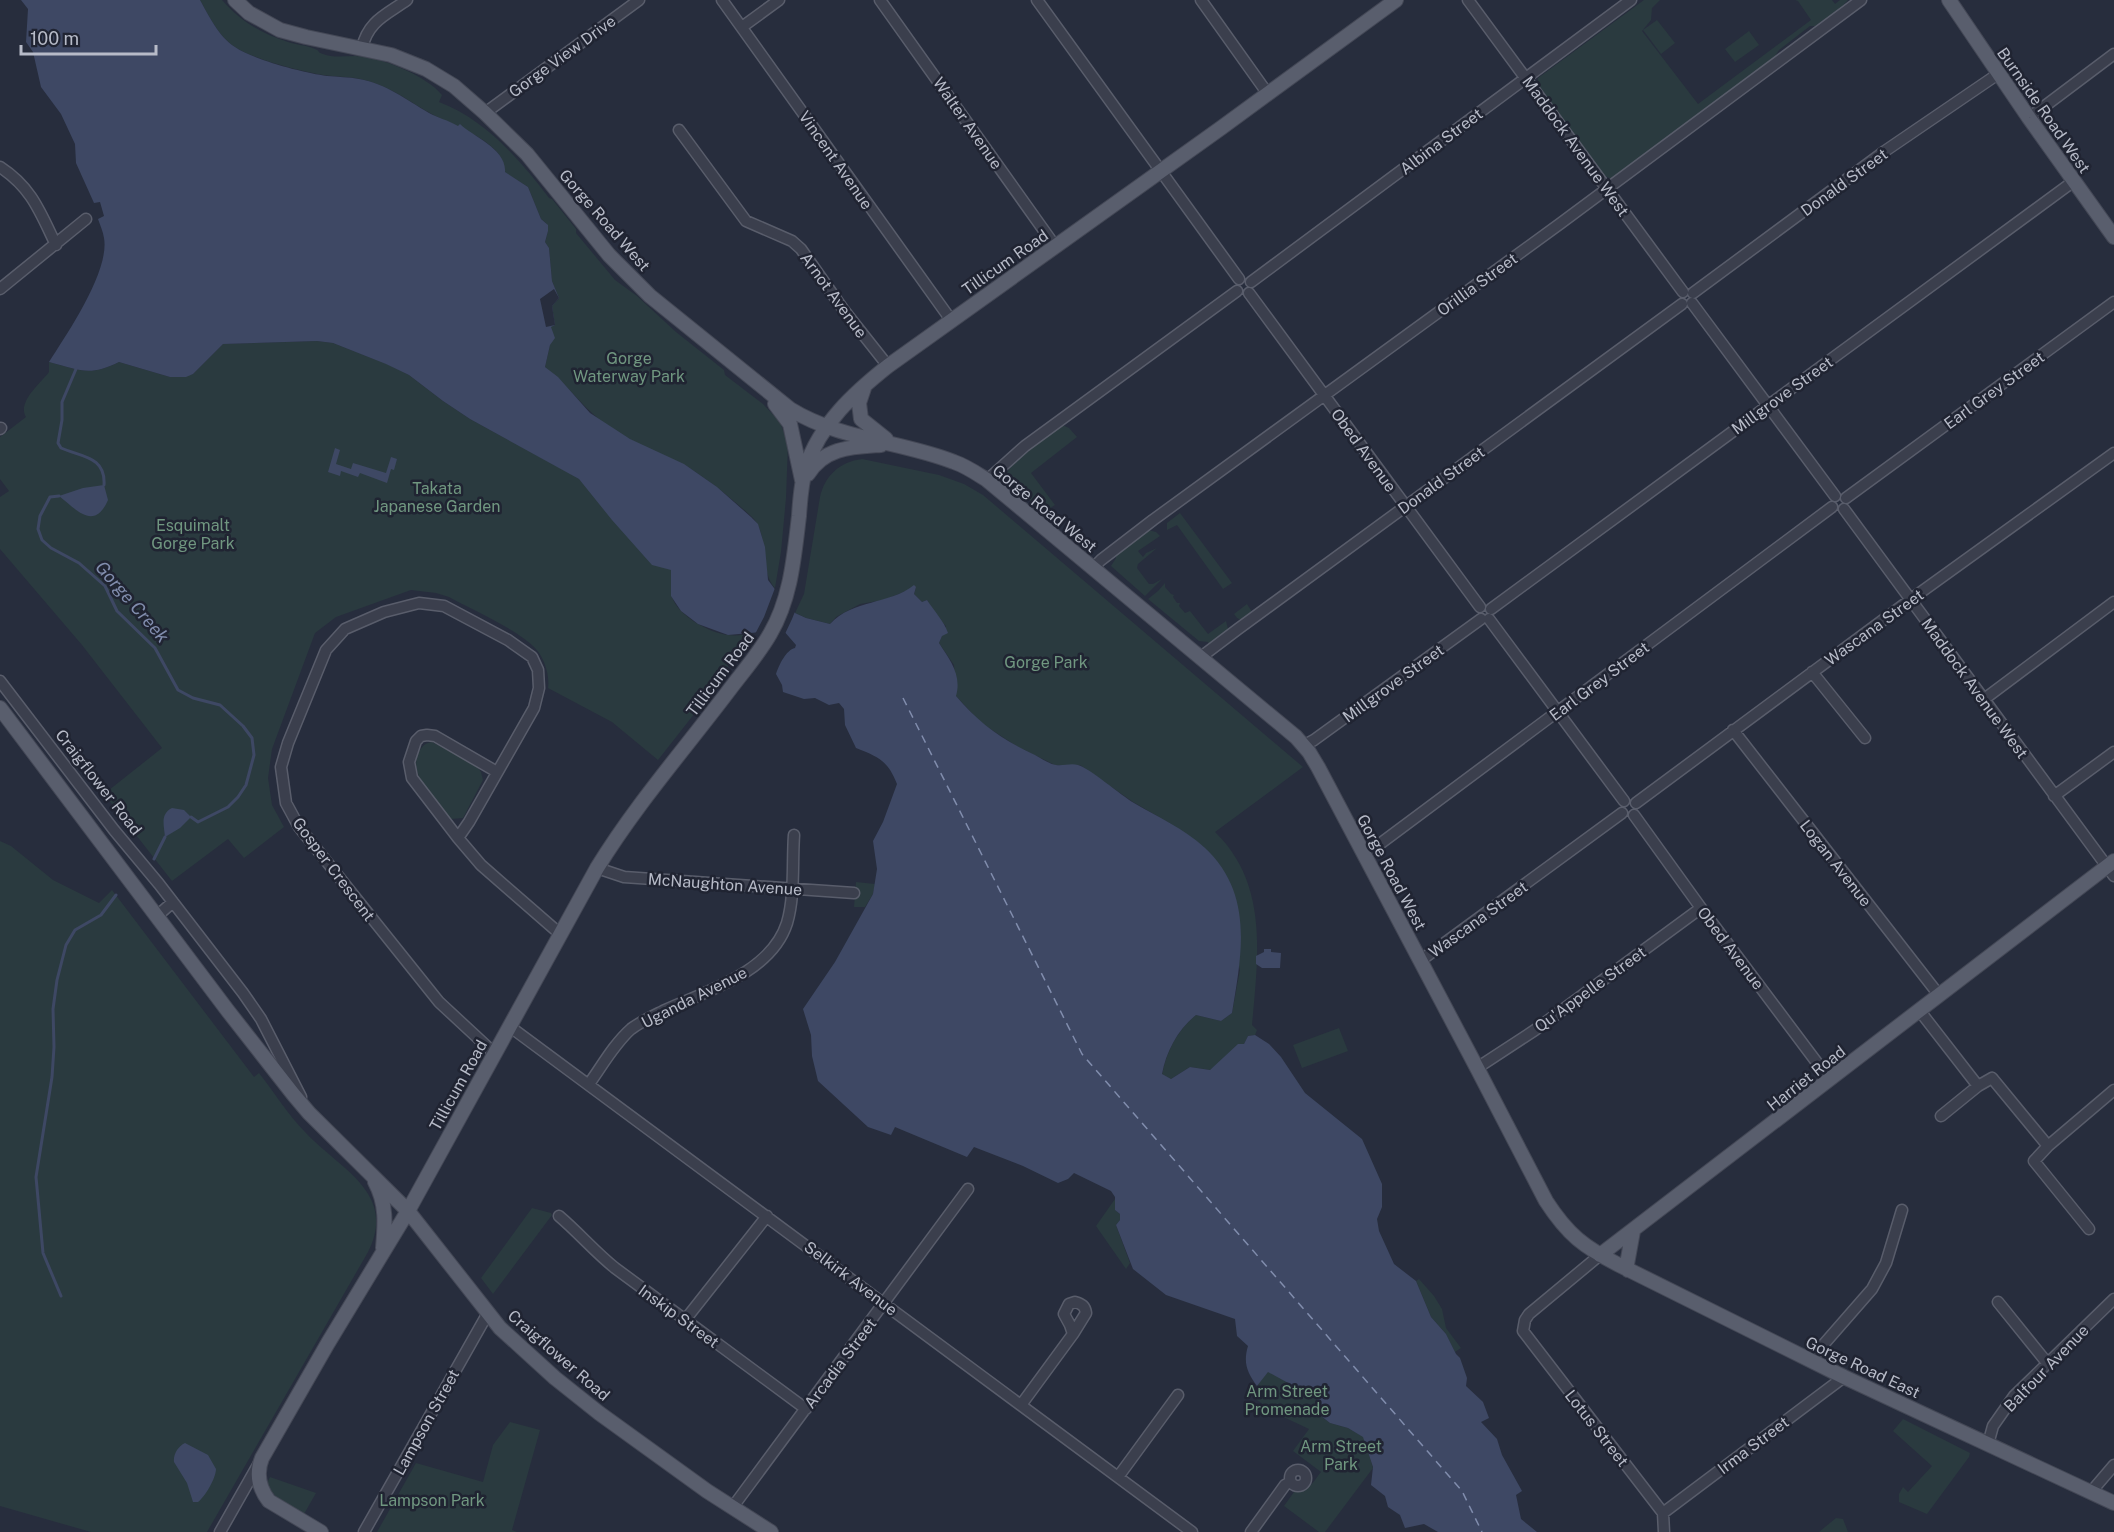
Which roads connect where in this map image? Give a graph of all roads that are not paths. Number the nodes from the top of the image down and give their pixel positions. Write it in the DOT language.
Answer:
graph roads {
  1 [pos="235,0"];
  2 [pos="407,0"];
  3 [pos="639,0"];
  4 [pos="722,0"];
  5 [pos="778,0"];
  6 [pos="880,0"];
  7 [pos="1037,0"];
  8 [pos="1201,0"];
  9 [pos="1396,0"];
  10 [pos="1468,0"];
  11 [pos="1631,0"];
  12 [pos="1861,0"];
  13 [pos="1949,0"];
  14 [pos="741,27"];
  15 [pos="362,48"];
  16 [pos="2114,54"];
  17 [pos="1998,74"];
  18 [pos="1527,78"];
  19 [pos="1268,94"];
  20 [pos="485,113"];
  21 [pos="2029,118"];
  22 [pos="679,130"];
  23 [pos="0,167"];
  24 [pos="1160,171"];
  25 [pos="2074,181"];
  26 [pos="1607,189"];
  27 [pos="86,219"];
  28 [pos="2109,221"];
  29 [pos="2114,237"];
  30 [pos="56,245"];
  31 [pos="1056,246"];
  32 [pos="1246,285"];
  33 [pos="0,289"];
  34 [pos="1687,298"];
  35 [pos="2114,302"];
  36 [pos="951,320"];
  37 [pos="888,366"];
  38 [pos="759,384"];
  39 [pos="864,387"];
  40 [pos="1324,395"];
  41 [pos="1767,406"];
  42 [pos="827,426"];
  43 [pos="892,444"];
  44 [pos="2114,453"];
  45 [pos="987,480"];
  46 [pos="802,483"];
  47 [pos="1839,503"];
  48 [pos="1405,505"];
  49 [pos="1093,568"];
  50 [pos="1910,600"];
  51 [pos="2114,602"];
  52 [pos="1485,614"];
  53 [pos="1201,657"];
  54 [pos="1812,672"];
  55 [pos="0,681"];
  56 [pos="1983,700"];
  57 [pos="0,708"];
  58 [pos="1556,713"];
  59 [pos="1733,730"];
  60 [pos="1864,738"];
  61 [pos="1303,746"];
  62 [pos="2114,752"];
  63 [pos="496,772"];
  64 [pos="2054,796"];
  65 [pos="1626,810"];
  66 [pos="794,835"];
  67 [pos="458,838"];
  68 [pos="1365,855"];
  69 [pos="597,868"];
  70 [pos="2112,868"];
  71 [pos="791,889"];
  72 [pos="854,893"];
  73 [pos="173,902"];
  74 [pos="1701,908"];
  75 [pos="158,916"];
  76 [pos="560,933"];
  77 [pos="1420,961"];
  78 [pos="1939,995"];
  79 [pos="1919,1011"];
  80 [pos="509,1026"];
  81 [pos="494,1053"];
  82 [pos="1478,1068"];
  83 [pos="1830,1080"];
  84 [pos="589,1084"];
  85 [pos="1978,1086"];
  86 [pos="2114,1090"];
  87 [pos="309,1113"];
  88 [pos="1941,1116"];
  89 [pos="2048,1146"];
  90 [pos="361,1164"];
  91 [pos="968,1189"];
  92 [pos="1902,1210"];
  93 [pos="408,1211"];
  94 [pos="559,1216"];
  95 [pos="767,1216"];
  96 [pos="2089,1229"];
  97 [pos="1633,1231"];
  98 [pos="382,1253"];
  99 [pos="1600,1255"];
  100 [pos="1628,1270"];
  101 [pos="2114,1299"];
  102 [pos="1998,1302"];
  103 [pos="884,1303"];
  104 [pos="488,1313"];
  105 [pos="685,1320"];
  106 [pos="1523,1325"];
  107 [pos="1073,1334"];
  108 [pos="1810,1360"];
  109 [pos="2048,1364"];
  110 [pos="1844,1377"];
  111 [pos="1178,1395"];
  112 [pos="1021,1405"];
  113 [pos="806,1409"];
  114 [pos="1988,1444"];
  115 [pos="262,1458"];
  116 [pos="2114,1465"];
  117 [pos="1118,1477"];
  118 [pos="1290,1482"];
  119 [pos="2091,1492"];
  120 [pos="2114,1503"];
  121 [pos="732,1508"];
  122 [pos="1663,1513"];
  123 [pos="220,1532"];
  124 [pos="321,1532"];
  125 [pos="364,1532"];
  126 [pos="771,1532"];
  127 [pos="1192,1532"];
  128 [pos="1251,1532"];
  129 [pos="1664,1532"];
  1 -- 15 [label="main road, Gorge Road West"];
  2 -- 15 [label="street"];
  3 -- 20 [label="street, Gorge View Drive"];
  4 -- 14 [label="street, Vincent Avenue"];
  5 -- 14 [label="street"];
  6 -- 31 [label="street, Walter Avenue"];
  7 -- 24 [label="street, Obed Avenue"];
  8 -- 19 [label="street"];
  9 -- 19 [label="main road, Tillicum Road"];
  10 -- 18 [label="street, Maddock Avenue West"];
  11 -- 18 [label="street, Albina Street"];
  12 -- 26 [label="street, Orillia Street"];
  13 -- 17 [label="main road, Burnside Road West"];
  14 -- 36 [label="street, Vincent Avenue"];
  15 -- 20 [label="main road, Gorge Road West"];
  16 -- 21 [label="street"];
  17 -- 21 [label="main road, Burnside Road West"];
  17 -- 34 [label="street, Donald Street"];
  18 -- 26 [label="street, Maddock Avenue West"];
  18 -- 32 [label="street, Albina Street"];
  19 -- 24 [label="main road, Tillicum Road"];
  20 -- 38 [label="main road, Gorge Road West"];
  21 -- 25 [label="main road, Burnside Road West"];
  22 -- 37 [label="street, Arnot Avenue"];
  23 -- 30 [label="street"];
  24 -- 31 [label="main road, Tillicum Road"];
  24 -- 32 [label="street, Obed Avenue"];
  25 -- 28 [label="main road, Burnside Road West"];
  25 -- 41 [label="street, Millgrove Street"];
  26 -- 34 [label="street, Maddock Avenue West"];
  26 -- 40 [label="street, Orillia Street"];
  27 -- 30 [label="street"];
  28 -- 29 [label="main road, Burnside Road West"];
  30 -- 33 [label="street"];
  31 -- 36 [label="main road, Tillicum Road"];
  32 -- 40 [label="street, Obed Avenue"];
  32 -- 45 [label="street"];
  34 -- 41 [label="street, Maddock Avenue West"];
  34 -- 48 [label="street, Donald Street"];
  35 -- 47 [label="street, Earl Grey Street"];
  36 -- 37 [label="main road, Tillicum Road"];
  37 -- 39 [label="main road, Tillicum Road"];
  38 -- 42 [label="main road, Gorge Road West"];
  38 -- 46 [label="main road"];
  39 -- 42 [label="main road, Tillicum Road"];
  39 -- 43 [label="main road"];
  40 -- 48 [label="street, Obed Avenue"];
  40 -- 49 [label="street, Orillia Street"];
  41 -- 47 [label="street, Maddock Avenue West"];
  41 -- 52 [label="street, Millgrove Street"];
  42 -- 43 [label="main road, Gorge Road West"];
  42 -- 46 [label="main road, Tillicum Road"];
  43 -- 45 [label="main road, Gorge Road West"];
  43 -- 46 [label="main road"];
  44 -- 50 [label="street, Wascana Street"];
  45 -- 49 [label="main road, Gorge Road West"];
  46 -- 69 [label="main road, Tillicum Road"];
  47 -- 50 [label="street, Maddock Avenue West"];
  47 -- 58 [label="street, Earl Grey Street"];
  48 -- 52 [label="street, Obed Avenue"];
  48 -- 53 [label="street, Donald Street"];
  49 -- 53 [label="main road, Gorge Road West"];
  50 -- 54 [label="street, Wascana Street"];
  50 -- 56 [label="street, Maddock Avenue West"];
  51 -- 56 [label="street"];
  52 -- 58 [label="street, Obed Avenue"];
  52 -- 61 [label="street, Millgrove Street"];
  53 -- 61 [label="main road, Gorge Road West"];
  54 -- 59 [label="street, Wascana Street"];
  54 -- 60 [label="street"];
  55 -- 73 [label="street, Craigflower Road"];
  56 -- 64 [label="street, Maddock Avenue West"];
  57 -- 75 [label="main road, Craigflower Road"];
  58 -- 65 [label="street, Obed Avenue"];
  58 -- 68 [label="street, Earl Grey Street"];
  59 -- 65 [label="street, Wascana Street"];
  59 -- 78 [label="street, Logan Avenue"];
  61 -- 68 [label="main road, Gorge Road West"];
  62 -- 64 [label="street"];
  63 -- 67 [label="street, Gosper Crescent"];
  63 -- 67 [label="street"];
  63 -- 81 [label="street, Gosper Crescent"];
  64 -- 70 [label="street, Maddock Avenue West"];
  65 -- 74 [label="street, Obed Avenue"];
  65 -- 77 [label="street, Wascana Street"];
  66 -- 71 [label="street, Uganda Avenue"];
  67 -- 76 [label="street"];
  68 -- 77 [label="main road, Gorge Road West"];
  69 -- 71 [label="street, McNaughton Avenue"];
  69 -- 76 [label="main road, Tillicum Road"];
  70 -- 78 [label="main road, Harriet Road"];
  71 -- 72 [label="street, McNaughton Avenue"];
  71 -- 84 [label="street, Uganda Avenue"];
  73 -- 75 [label="street"];
  73 -- 87 [label="street, Craigflower Road"];
  74 -- 82 [label="street, Qu'Appelle Street"];
  74 -- 83 [label="street, Obed Avenue"];
  75 -- 87 [label="main road, Craigflower Road"];
  76 -- 80 [label="main road, Tillicum Road"];
  77 -- 82 [label="main road, Gorge Road West"];
  78 -- 79 [label="main road, Harriet Road"];
  79 -- 83 [label="main road, Harriet Road"];
  79 -- 85 [label="street"];
  80 -- 81 [label="main road, Tillicum Road"];
  80 -- 84 [label="street, Selkirk Avenue"];
  81 -- 93 [label="main road, Tillicum Road"];
  82 -- 99 [label="main road, Gorge Road West"];
  83 -- 97 [label="main road, Harriet Road"];
  84 -- 95 [label="street, Selkirk Avenue"];
  85 -- 88 [label="street"];
  85 -- 89 [label="street"];
  86 -- 89 [label="street"];
  87 -- 90 [label="main road, Craigflower Road"];
  89 -- 96 [label="street"];
  90 -- 93 [label="main road, Craigflower Road"];
  90 -- 98 [label="main road"];
  91 -- 103 [label="street, Arcadia Street"];
  92 -- 108 [label="street"];
  93 -- 98 [label="main road, Tillicum Road"];
  93 -- 104 [label="main road, Craigflower Road"];
  94 -- 105 [label="street, Inskip Street"];
  95 -- 103 [label="street, Selkirk Avenue"];
  95 -- 105 [label="street"];
  97 -- 99 [label="main road, Harriet Road"];
  97 -- 100 [label="main road"];
  98 -- 115 [label="main road, Tillicum Road"];
  99 -- 100 [label="main road, Gorge Road East"];
  99 -- 106 [label="street, Harriet Road"];
  100 -- 108 [label="main road, Gorge Road East"];
  101 -- 109 [label="street, Balfour Avenue"];
  102 -- 109 [label="street"];
  103 -- 112 [label="street, Selkirk Avenue"];
  103 -- 113 [label="street, Arcadia Street"];
  104 -- 121 [label="main road, Craigflower Road"];
  104 -- 125 [label="street, Lampson Street"];
  105 -- 113 [label="street, Inskip Street"];
  106 -- 122 [label="street, Lotus Street"];
  107 -- 112 [label="street"];
  108 -- 110 [label="main road, Gorge Road East"];
  109 -- 114 [label="street, Balfour Avenue"];
  110 -- 114 [label="main road, Gorge Road East"];
  110 -- 122 [label="street, Irma Street"];
  111 -- 117 [label="street"];
  112 -- 117 [label="street, Selkirk Avenue"];
  113 -- 121 [label="street, Arcadia Street"];
  114 -- 119 [label="main road, Gorge Road East"];
  115 -- 123 [label="street, Tillicum Road"];
  115 -- 124 [label="main road"];
  116 -- 119 [label="street"];
  117 -- 127 [label="street, Selkirk Avenue"];
  118 -- 128 [label="street"];
  119 -- 120 [label="main road, Gorge Road East"];
  121 -- 126 [label="main road, Craigflower Road"];
  122 -- 129 [label="street"];
}
